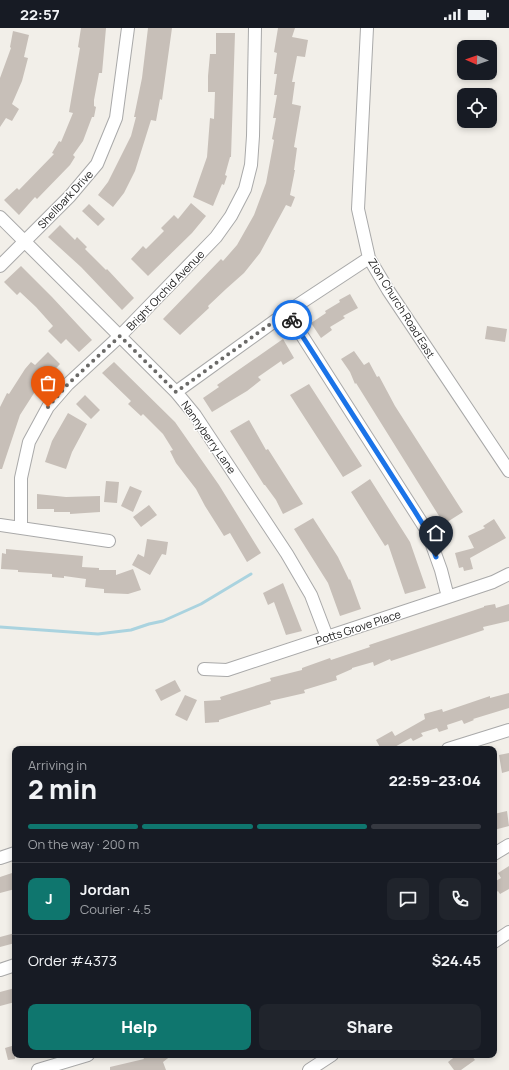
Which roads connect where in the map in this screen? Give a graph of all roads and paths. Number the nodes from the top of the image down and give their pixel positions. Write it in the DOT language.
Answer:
graph roads {
  1 [pos="128,28"];
  2 [pos="255,28"];
  3 [pos="367,28"];
  4 [pos="0,217"];
  5 [pos="25,242"];
  6 [pos="369,258"];
  7 [pos="0,266"];
  8 [pos="287,312"];
  9 [pos="120,336"];
  10 [pos="176,392"];
  11 [pos="509,471"];
  12 [pos="0,525"];
  13 [pos="21,528"];
  14 [pos="109,541"];
  15 [pos="509,574"];
  16 [pos="448,597"];
  17 [pos="327,637"];
  18 [pos="204,669"];
  19 [pos="509,730"];
  20 [pos="458,746"];
  21 [pos="509,845"];
  22 [pos="497,852"];
  23 [pos="12,854"];
  24 [pos="0,858"];
  25 [pos="509,932"];
  26 [pos="497,940"];
  27 [pos="12,966"];
  28 [pos="0,970"];
  29 [pos="78,1058"];
  30 [pos="327,1058"];
  31 [pos="38,1070"];
  32 [pos="309,1070"];
  1 -- 5 [label="street, Shellbark Drive"];
  2 -- 9 [label="street, Bright Orchid Avenue"];
  3 -- 6 [label="street, Zion Church Road East"];
  4 -- 5 [label="street, Nannyberry Lane"];
  5 -- 7 [label="street, Shellbark Drive"];
  5 -- 9 [label="street, Nannyberry Lane"];
  6 -- 8 [label="street"];
  6 -- 11 [label="street, Zion Church Road East"];
  8 -- 10 [label="street"];
  8 -- 16 [label="street"];
  9 -- 10 [label="street, Nannyberry Lane"];
  9 -- 13 [label="street, Bright Orchid Avenue"];
  10 -- 17 [label="street, Nannyberry Lane"];
  12 -- 13 [label="street"];
  13 -- 14 [label="street"];
  15 -- 16 [label="street, Potts Grove Place"];
  16 -- 17 [label="street, Potts Grove Place"];
  17 -- 18 [label="street, Potts Grove Place"];
  19 -- 20 [label="street"];
  21 -- 22 [label="street"];
  23 -- 24 [label="street"];
  25 -- 26 [label="street"];
  27 -- 28 [label="street"];
  29 -- 31 [label="street"];
  30 -- 32 [label="street"];
}
